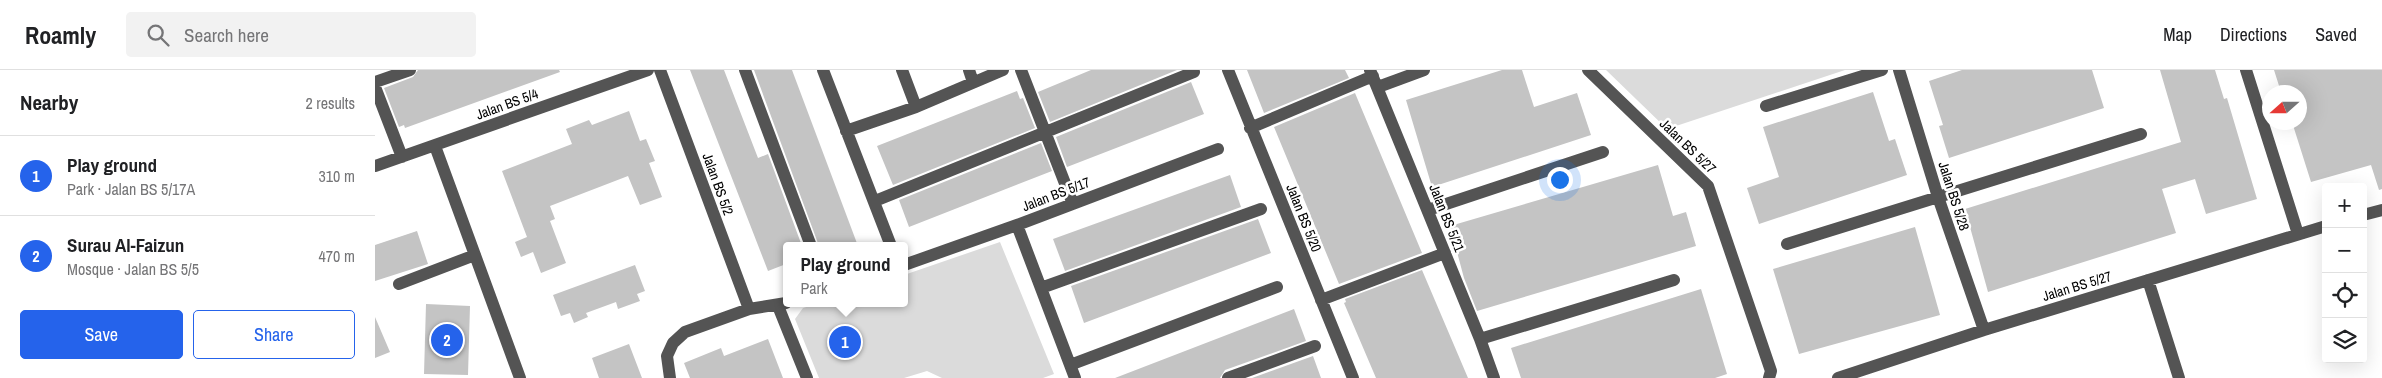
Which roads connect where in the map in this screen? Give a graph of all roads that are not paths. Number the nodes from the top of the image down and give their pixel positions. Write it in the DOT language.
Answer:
graph roads {
  1 [pos="410,70"];
  2 [pos="648,70"];
  3 [pos="660,70"];
  4 [pos="745,70"];
  5 [pos="823,70"];
  6 [pos="902,70"];
  7 [pos="1003,70"];
  8 [pos="1021,70"];
  9 [pos="1228,70"];
  10 [pos="1424,70"];
  11 [pos="1589,70"];
  12 [pos="1881,70"];
  13 [pos="1899,70"];
  14 [pos="2246,70"];
  15 [pos="1194,72"];
  16 [pos="971,76"];
  17 [pos="1374,78"];
  18 [pos="375,82"];
  19 [pos="375,87"];
  20 [pos="1765,106"];
  21 [pos="917,107"];
  22 [pos="1250,128"];
  23 [pos="846,131"];
  24 [pos="1045,134"];
  25 [pos="2141,134"];
  26 [pos="435,146"];
  27 [pos="1218,149"];
  28 [pos="1603,152"];
  29 [pos="402,157"];
  30 [pos="375,166"];
  31 [pos="1938,198"];
  32 [pos="875,201"];
  33 [pos="1073,204"];
  34 [pos="1261,209"];
  35 [pos="1428,210"];
  36 [pos="2382,210"];
  37 [pos="2367,214"];
  38 [pos="1017,225"];
  39 [pos="2322,227"];
  40 [pos="2298,234"];
  41 [pos="810,242"];
  42 [pos="890,242"];
  43 [pos="1787,244"];
  44 [pos="1445,253"];
  45 [pos="475,255"];
  46 [pos="908,264"];
  47 [pos="1674,280"];
  48 [pos="2148,280"];
  49 [pos="399,284"];
  50 [pos="1277,287"];
  51 [pos="1041,288"];
  52 [pos="1321,300"];
  53 [pos="782,304"];
  54 [pos="783,307"];
  55 [pos="749,309"];
  56 [pos="1984,330"];
  57 [pos="1480,339"];
  58 [pos="1315,346"];
  59 [pos="1070,365"];
  60 [pos="520,378"];
  61 [pos="670,378"];
  62 [pos="807,378"];
  63 [pos="1075,378"];
  64 [pos="1228,378"];
  65 [pos="1353,378"];
  66 [pos="1494,378"];
  67 [pos="1769,378"];
  68 [pos="1838,378"];
  69 [pos="2179,378"];
  1 -- 18 [label="street"];
  2 -- 26 [label="street, Jalan BS 5/4"];
  3 -- 55 [label="street, Jalan BS 5/2"];
  4 -- 41 [label="street"];
  5 -- 23 [label="street"];
  6 -- 21 [label="street"];
  7 -- 16 [label="street"];
  8 -- 24 [label="street"];
  9 -- 22 [label="street, Jalan BS 5/20"];
  10 -- 17 [label="street"];
  11 -- 67 [label="street, Jalan BS 5/27"];
  12 -- 20 [label="street"];
  13 -- 31 [label="street, Jalan BS 5/28"];
  14 -- 40 [label="street"];
  15 -- 24 [label="street"];
  16 -- 21 [label="street"];
  17 -- 22 [label="street"];
  17 -- 35 [label="street, Jalan BS 5/21"];
  19 -- 29 [label="street"];
  21 -- 23 [label="street"];
  22 -- 52 [label="street, Jalan BS 5/20"];
  23 -- 32 [label="street"];
  24 -- 32 [label="street"];
  24 -- 33 [label="street"];
  25 -- 31 [label="street"];
  26 -- 29 [label="street, Jalan BS 5/4"];
  26 -- 45 [label="street"];
  27 -- 33 [label="street, Jalan BS 5/17"];
  28 -- 35 [label="street"];
  29 -- 30 [label="street, Jalan BS 5/4"];
  31 -- 43 [label="street"];
  31 -- 56 [label="street, Jalan BS 5/28"];
  32 -- 42 [label="street"];
  33 -- 38 [label="street, Jalan BS 5/17"];
  34 -- 51 [label="street"];
  35 -- 44 [label="street, Jalan BS 5/21"];
  36 -- 37 [label="street"];
  38 -- 46 [label="street, Jalan BS 5/17"];
  38 -- 51 [label="street"];
  39 -- 40 [label="street, Jalan BS 5/27"];
  40 -- 48 [label="street, Jalan BS 5/27"];
  44 -- 52 [label="street"];
  44 -- 57 [label="street, Jalan BS 5/21"];
  45 -- 49 [label="street"];
  45 -- 60 [label="street"];
  47 -- 57 [label="street"];
  48 -- 56 [label="street, Jalan BS 5/27"];
  48 -- 69 [label="street"];
  50 -- 59 [label="street"];
  51 -- 59 [label="street"];
  52 -- 65 [label="street, Jalan BS 5/20"];
  53 -- 55 [label="street"];
  54 -- 62 [label="street"];
  55 -- 61 [label="street"];
  56 -- 68 [label="street, Jalan BS 5/27"];
  57 -- 66 [label="street, Jalan BS 5/21"];
  58 -- 64 [label="street"];
  59 -- 63 [label="street"];
}
